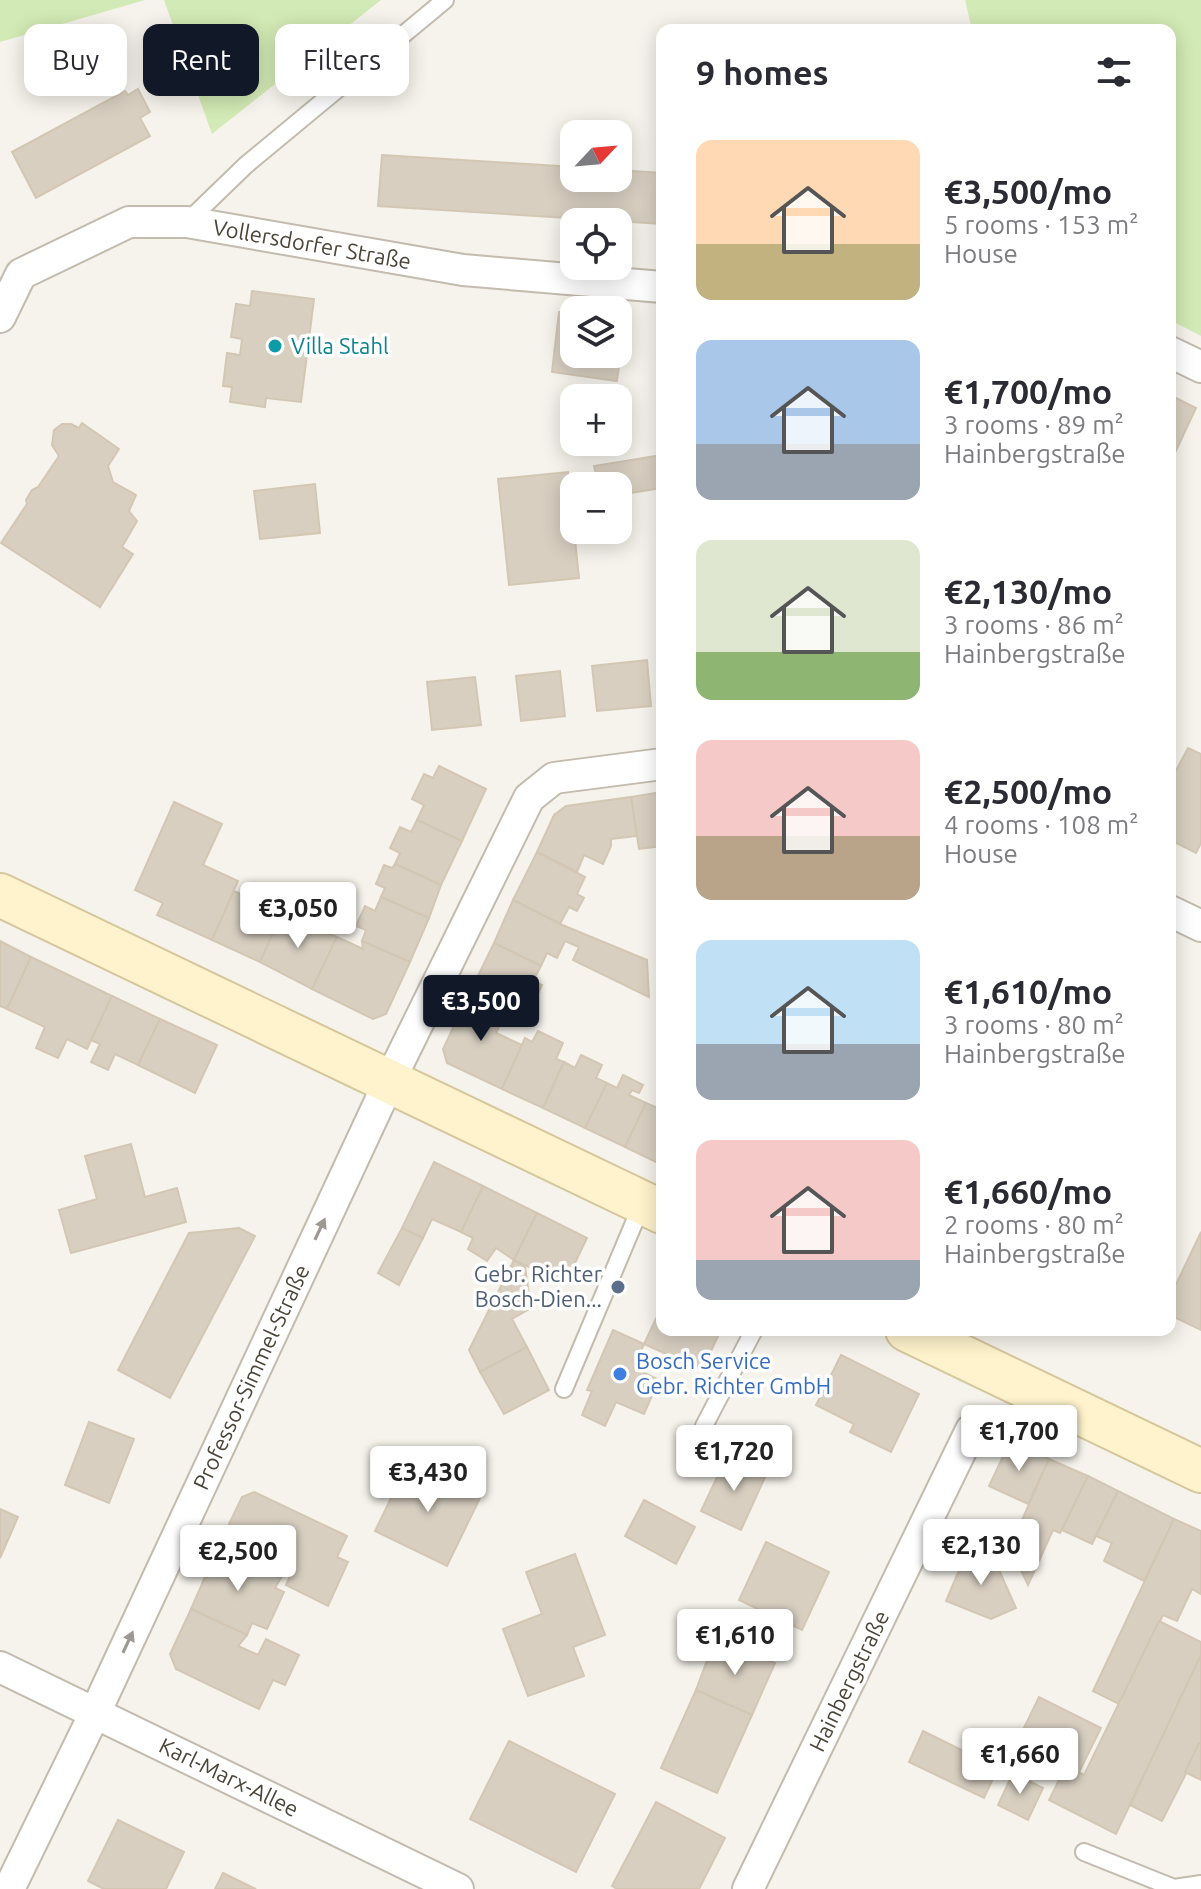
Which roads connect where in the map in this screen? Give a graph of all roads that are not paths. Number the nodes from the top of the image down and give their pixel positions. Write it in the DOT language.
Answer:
graph roads {
  1 [pos="445,0"];
  2 [pos="187,222"];
  3 [pos="656,286"];
  4 [pos="0,317"];
  5 [pos="1176,355"];
  6 [pos="1201,367"];
  7 [pos="656,765"];
  8 [pos="0,895"];
  9 [pos="1176,914"];
  10 [pos="1201,926"];
  11 [pos="389,1082"];
  12 [pos="652,1208"];
  13 [pos="751,1336"];
  14 [pos="920,1336"];
  15 [pos="564,1389"];
  16 [pos="704,1426"];
  17 [pos="971,1430"];
  18 [pos="1201,1471"];
  19 [pos="0,1667"];
  20 [pos="95,1713"];
  21 [pos="1084,1852"];
  22 [pos="1201,1884"];
  23 [pos="9,1889"];
  24 [pos="458,1889"];
  25 [pos="748,1889"];
  1 -- 2 [label="lane"];
  2 -- 3 [label="street, Vollersdorfer Straße"];
  2 -- 4 [label="street, Vollersdorfer Straße"];
  5 -- 6 [label="street"];
  7 -- 11 [label="street, Professor-Simmel-Straße"];
  8 -- 11 [label="main road"];
  9 -- 10 [label="street"];
  11 -- 12 [label="main road"];
  20 -- 11 [label="street, Professor-Simmel-Straße, one-way"];
  12 -- 15 [label="lane"];
  13 -- 16 [label="lane"];
  14 -- 18 [label="main road"];
  17 -- 25 [label="street, Hainbergstraße"];
  19 -- 20 [label="street, Karl-Marx-Allee"];
  20 -- 23 [label="street, Professor-Simmel-Straße"];
  20 -- 24 [label="street, Karl-Marx-Allee"];
  21 -- 22 [label="lane"];
}
